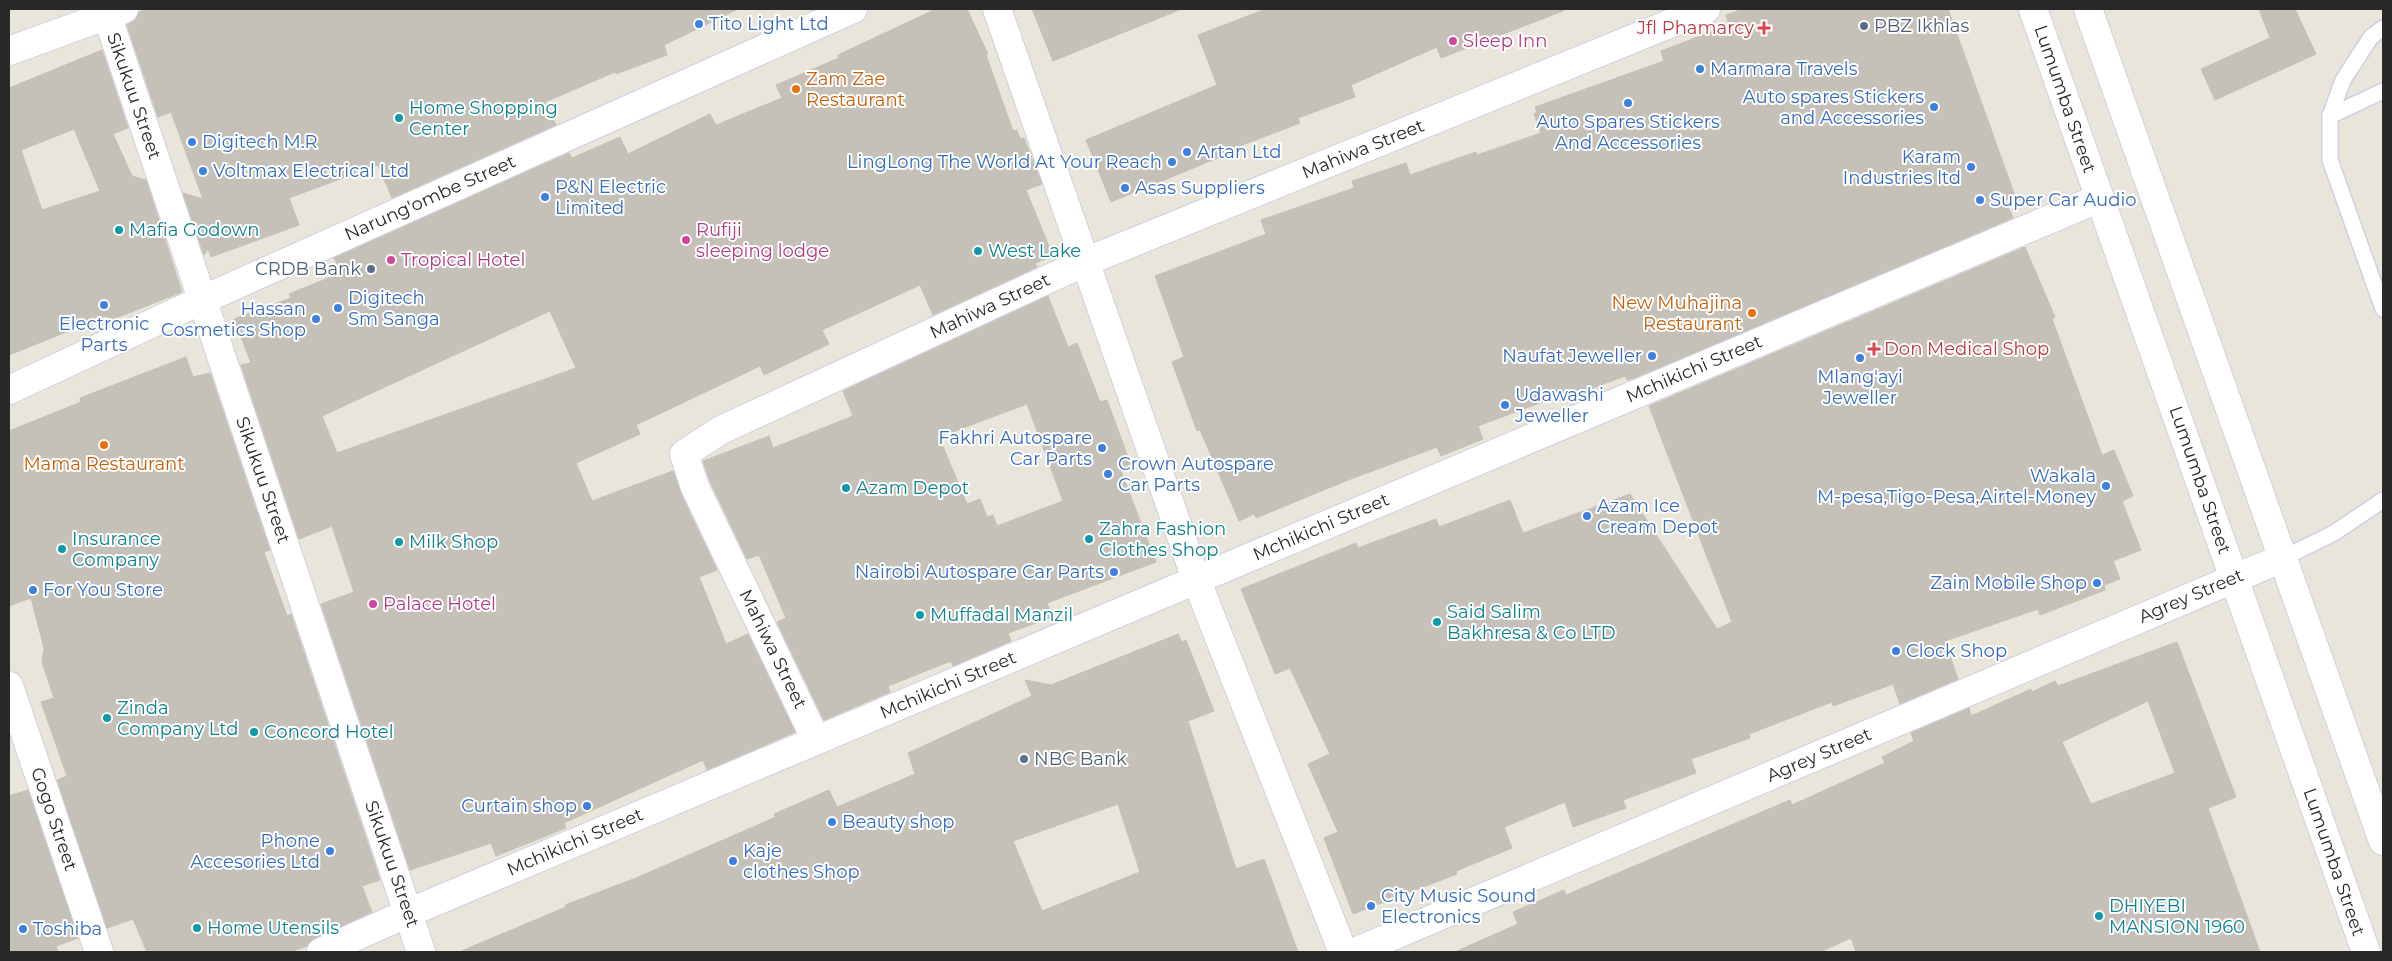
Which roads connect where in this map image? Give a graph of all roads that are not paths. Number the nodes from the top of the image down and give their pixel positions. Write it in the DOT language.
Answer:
graph roads {
  1 [pos="853,9"];
  2 [pos="997,9"];
  3 [pos="1706,9"];
  4 [pos="2033,9"];
  5 [pos="2088,9"];
  6 [pos="112,11"];
  7 [pos="2383,28"];
  8 [pos="9,51"];
  9 [pos="2383,91"];
  10 [pos="2330,116"];
  11 [pos="2100,198"];
  12 [pos="1085,262"];
  13 [pos="202,300"];
  14 [pos="2383,309"];
  15 [pos="9,390"];
  16 [pos="2383,500"];
  17 [pos="2283,558"];
  18 [pos="2234,578"];
  19 [pos="1196,580"];
  20 [pos="9,686"];
  21 [pos="816,740"];
  22 [pos="2383,841"];
  23 [pos="408,913"];
  24 [pos="99,952"];
  25 [pos="322,952"];
  26 [pos="421,952"];
  27 [pos="1343,952"];
  28 [pos="1355,952"];
  29 [pos="2366,952"];
  1 -- 13 [label="street, Narung'ombe Street"];
  2 -- 12 [label="street"];
  3 -- 12 [label="street, Mahiwa Street"];
  4 -- 11 [label="street, Lumumba Street"];
  5 -- 17 [label="street"];
  6 -- 8 [label="street"];
  6 -- 13 [label="street, Sikukuu Street"];
  7 -- 10 [label="lane"];
  9 -- 10 [label="lane"];
  10 -- 14 [label="lane"];
  11 -- 18 [label="street, Lumumba Street"];
  11 -- 19 [label="street, Mchikichi Street"];
  12 -- 19 [label="street"];
  12 -- 21 [label="street, Mahiwa Street"];
  13 -- 15 [label="street, Narung'ombe Street"];
  13 -- 23 [label="street, Sikukuu Street"];
  16 -- 17 [label="lane"];
  17 -- 18 [label="street, Agrey Street"];
  17 -- 22 [label="street"];
  18 -- 28 [label="street, Agrey Street"];
  18 -- 29 [label="street, Lumumba Street"];
  19 -- 21 [label="street, Mchikichi Street"];
  19 -- 27 [label="street"];
  20 -- 24 [label="street, Gogo Street"];
  21 -- 23 [label="street, Mchikichi Street"];
  23 -- 25 [label="street, Mchikichi Street"];
  23 -- 26 [label="street, Sikukuu Street"];
}
